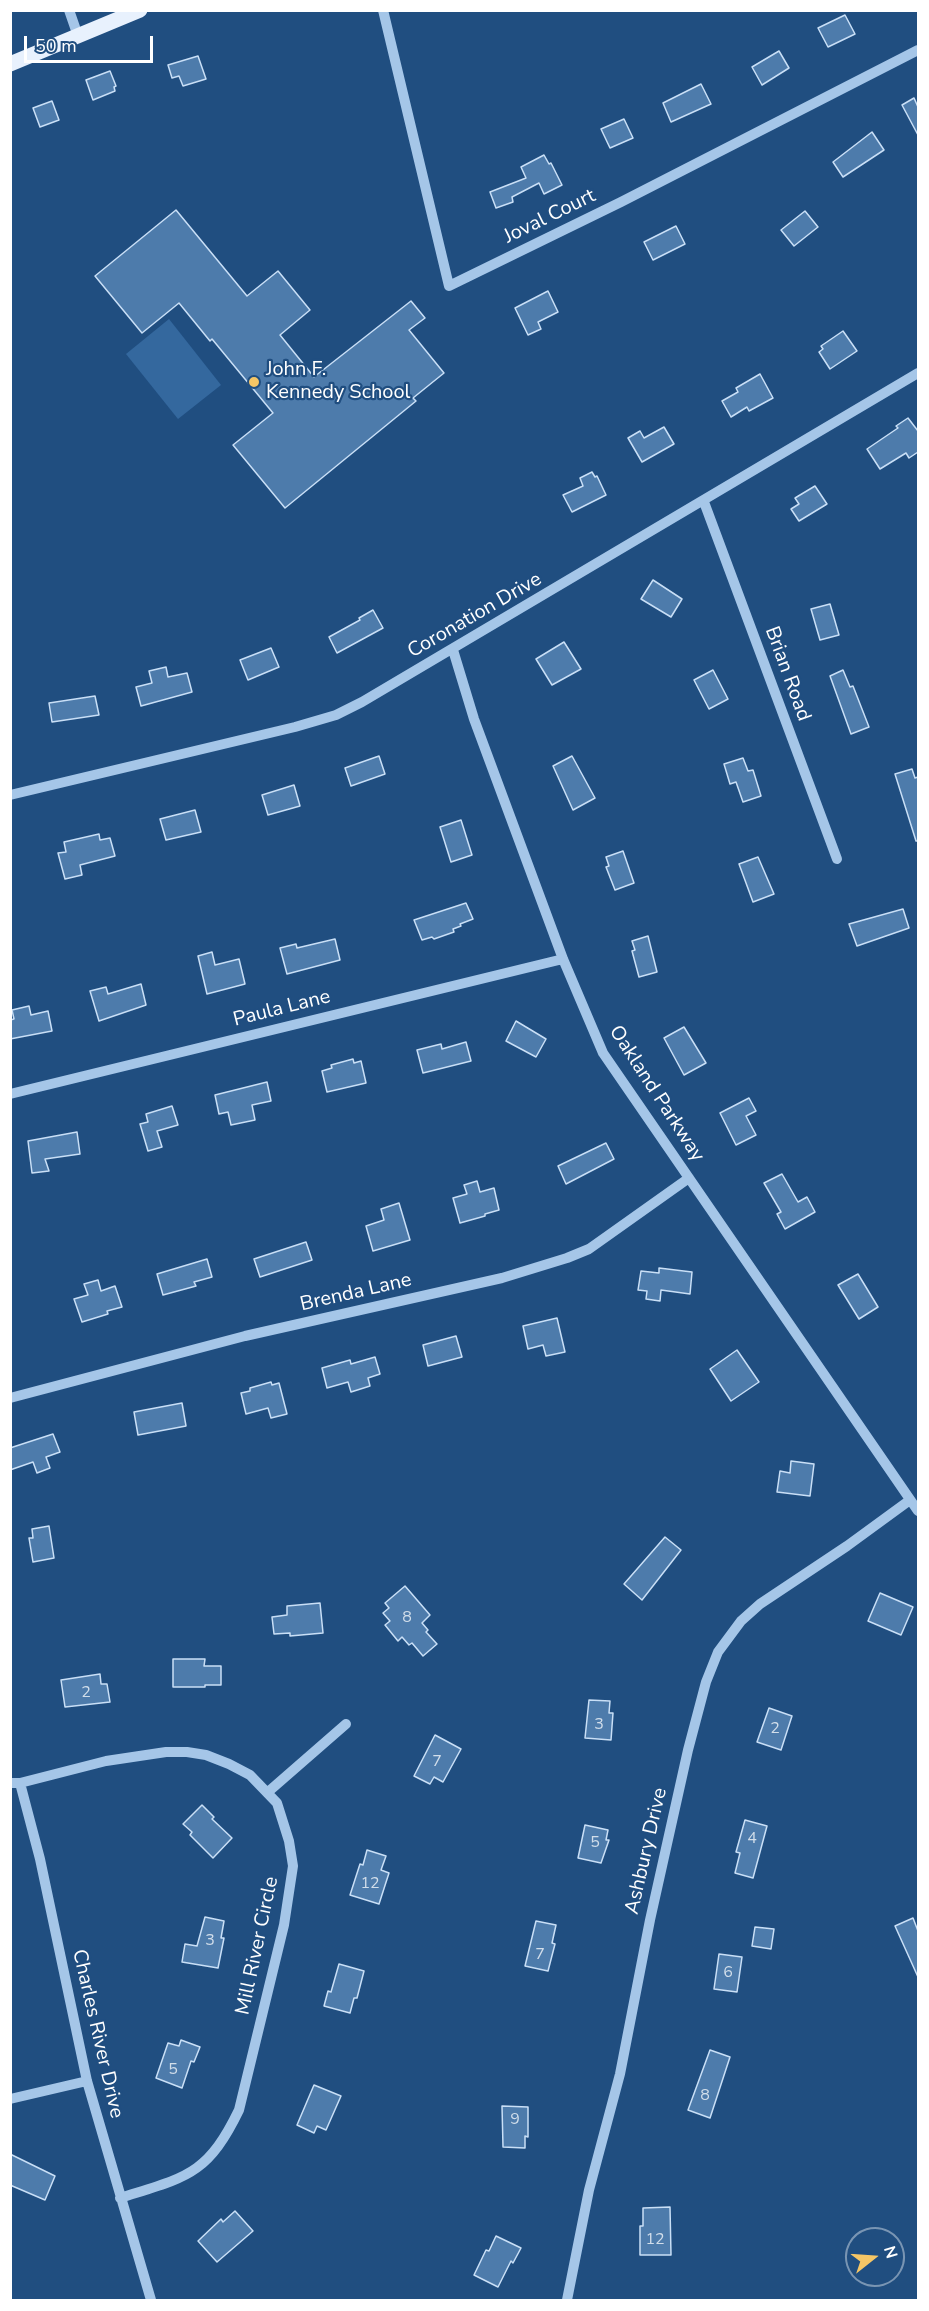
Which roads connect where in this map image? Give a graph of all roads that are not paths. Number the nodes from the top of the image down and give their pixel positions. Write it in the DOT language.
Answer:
graph roads {
  1 [pos="69,10"];
  2 [pos="140,10"];
  3 [pos="383,10"];
  4 [pos="78,36"];
  5 [pos="918,50"];
  6 [pos="10,64"];
  7 [pos="918,373"];
  8 [pos="704,502"];
  9 [pos="453,650"];
  10 [pos="10,795"];
  11 [pos="837,859"];
  12 [pos="562,959"];
  13 [pos="10,1094"];
  14 [pos="689,1178"];
  15 [pos="10,1398"];
  16 [pos="910,1500"];
  17 [pos="918,1511"];
  18 [pos="346,1724"];
  19 [pos="15,1783"];
  20 [pos="268,1792"];
  21 [pos="87,2081"];
  22 [pos="10,2099"];
  23 [pos="120,2198"];
  24 [pos="151,2301"];
  25 [pos="567,2301"];
  1 -- 4 [label="street"];
  2 -- 4 [label="main road"];
  3 -- 5 [label="street, Joval Court"];
  4 -- 6 [label="main road"];
  7 -- 8 [label="street, Coronation Drive"];
  8 -- 9 [label="street, Coronation Drive"];
  8 -- 11 [label="street, Brian Road"];
  9 -- 10 [label="street, Coronation Drive"];
  9 -- 12 [label="street, Oakland Parkway"];
  12 -- 13 [label="street, Paula Lane"];
  12 -- 14 [label="street, Oakland Parkway"];
  14 -- 15 [label="street, Brenda Lane"];
  14 -- 16 [label="street, Oakland Parkway"];
  16 -- 17 [label="street, Oakland Parkway"];
  16 -- 25 [label="street, Ashbury Drive"];
  18 -- 20 [label="street"];
  19 -- 20 [label="street, Mill River Circle"];
  19 -- 21 [label="street, Charles River Drive"];
  20 -- 23 [label="street, Mill River Circle"];
  21 -- 22 [label="street"];
  21 -- 23 [label="street, Charles River Drive"];
  23 -- 24 [label="street, Charles River Drive"];
}
